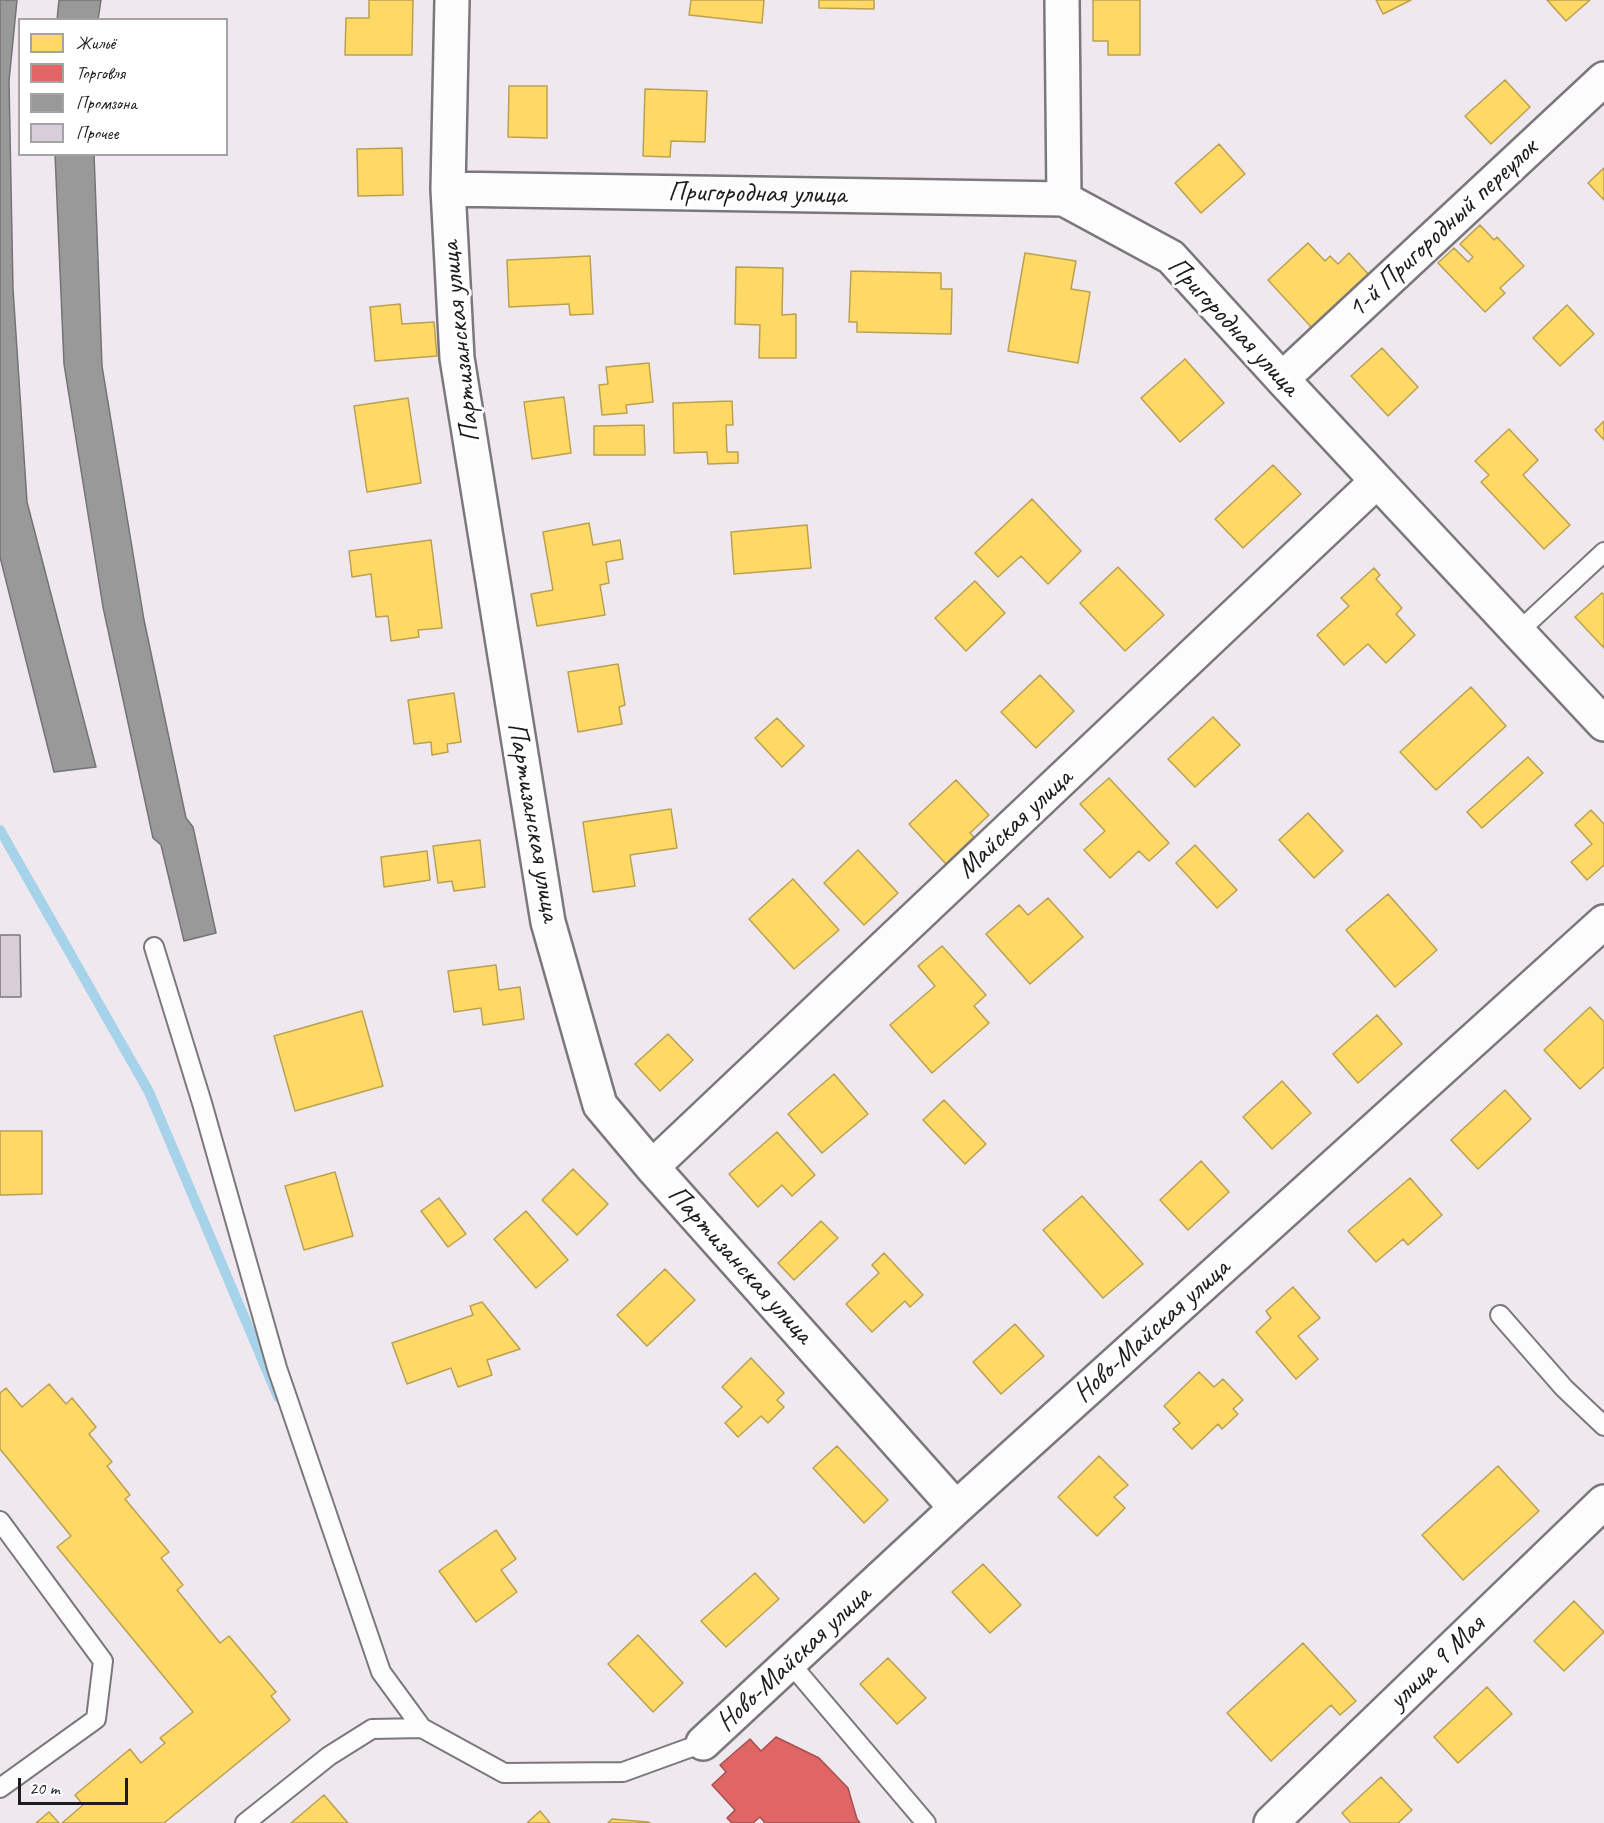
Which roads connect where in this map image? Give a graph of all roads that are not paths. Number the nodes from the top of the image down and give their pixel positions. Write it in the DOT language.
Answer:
graph roads {
  1 [pos="452,0"];
  2 [pos="1062,0"];
  3 [pos="1604,79"];
  4 [pos="448,189"];
  5 [pos="1064,199"];
  6 [pos="1282,379"];
  7 [pos="1377,481"];
  8 [pos="1604,552"];
  9 [pos="1518,632"];
  10 [pos="1604,724"];
  11 [pos="1604,922"];
  12 [pos="154,947"];
  13 [pos="652,1167"];
  14 [pos="1500,1315"];
  15 [pos="1604,1426"];
  16 [pos="1604,1503"];
  17 [pos="956,1508"];
  18 [pos="0,1521"];
  19 [pos="790,1663"];
  20 [pos="422,1728"];
  21 [pos="703,1743"];
  22 [pos="0,1788"];
  23 [pos="245,1823"];
  24 [pos="926,1823"];
  25 [pos="1271,1823"];
  1 -- 4 [label="street, Партизанская улица"];
  2 -- 5 [label="street"];
  3 -- 6 [label="street, 1-й Пригородный переулок"];
  4 -- 5 [label="street, Пригородная улица"];
  4 -- 13 [label="street, Партизанская улица"];
  5 -- 6 [label="street, Пригородная улица"];
  6 -- 7 [label="street, Пригородная улица"];
  7 -- 9 [label="street, Пригородная улица"];
  7 -- 13 [label="street, Майская улица"];
  8 -- 9 [label="lane"];
  9 -- 10 [label="street, Пригородная улица"];
  11 -- 17 [label="street, Ново-Майская улица"];
  12 -- 20 [label="lane"];
  13 -- 17 [label="street, Партизанская улица"];
  14 -- 15 [label="lane"];
  16 -- 25 [label="street, улица 9 Мая"];
  17 -- 19 [label="street, Ново-Майская улица"];
  18 -- 22 [label="lane"];
  19 -- 21 [label="street, Ново-Майская улица"];
  19 -- 24 [label="lane"];
  20 -- 21 [label="lane"];
  20 -- 23 [label="lane"];
}
